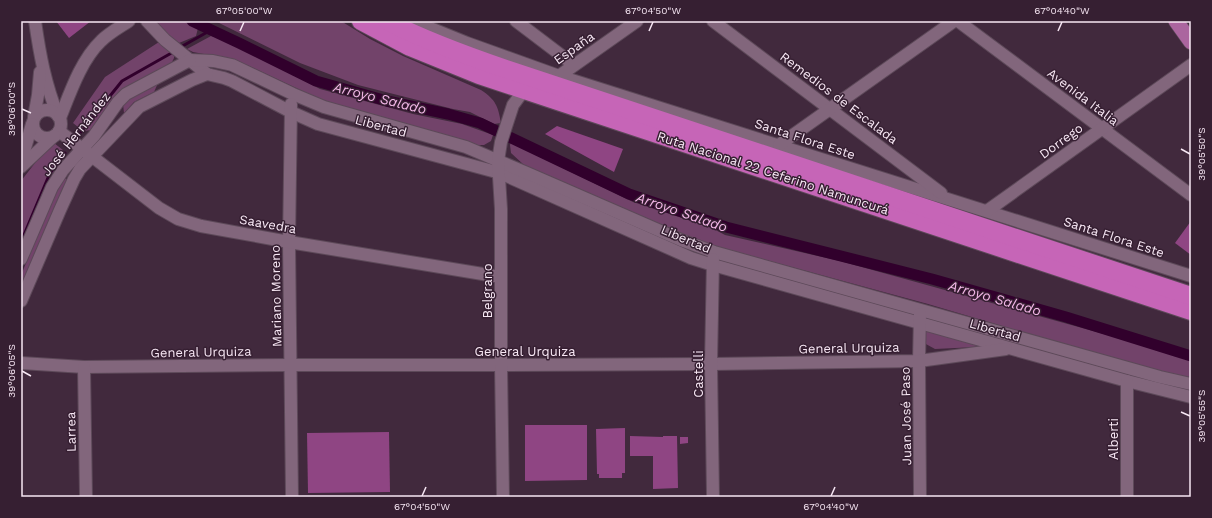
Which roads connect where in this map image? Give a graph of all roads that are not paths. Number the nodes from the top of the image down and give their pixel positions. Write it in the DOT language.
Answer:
graph roads {
  1 [pos="35,21"];
  2 [pos="129,21"];
  3 [pos="146,21"];
  4 [pos="361,21"];
  5 [pos="387,21"];
  6 [pos="413,21"];
  7 [pos="516,21"];
  8 [pos="637,21"];
  9 [pos="713,21"];
  10 [pos="954,21"];
  11 [pos="958,21"];
  12 [pos="1176,21"];
  13 [pos="1191,42"];
  14 [pos="186,57"];
  15 [pos="41,61"];
  16 [pos="1191,65"];
  17 [pos="574,66"];
  18 [pos="207,74"];
  19 [pos="551,79"];
  20 [pos="524,90"];
  21 [pos="293,94"];
  22 [pos="830,109"];
  23 [pos="291,112"];
  24 [pos="59,117"];
  25 [pos="33,120"];
  26 [pos="1102,128"];
  27 [pos="56,133"];
  28 [pos="779,145"];
  29 [pos="82,148"];
  30 [pos="92,157"];
  31 [pos="498,161"];
  32 [pos="21,162"];
  33 [pos="21,167"];
  34 [pos="500,173"];
  35 [pos="1191,195"];
  36 [pos="948,199"];
  37 [pos="987,211"];
  38 [pos="289,242"];
  39 [pos="714,252"];
  40 [pos="21,259"];
  41 [pos="713,265"];
  42 [pos="1191,276"];
  43 [pos="501,277"];
  44 [pos="1191,296"];
  45 [pos="21,301"];
  46 [pos="1191,311"];
  47 [pos="920,316"];
  48 [pos="1028,341"];
  49 [pos="1011,349"];
  50 [pos="919,361"];
  51 [pos="21,363"];
  52 [pos="712,364"];
  53 [pos="291,365"];
  54 [pos="501,366"];
  55 [pos="84,367"];
  56 [pos="1127,381"];
  57 [pos="1191,384"];
  58 [pos="1191,397"];
  59 [pos="86,497"];
  60 [pos="292,497"];
  61 [pos="504,497"];
  62 [pos="713,497"];
  63 [pos="920,497"];
  64 [pos="1127,497"];
  1 -- 15 [label="street"];
  2 -- 24 [label="street"];
  3 -- 14 [label="street, Libertad"];
  4 -- 20 [label="highway, Ruta Nacional 22 Ceferino Namuncurá"];
  5 -- 19 [label="highway, Ruta Nacional 22 Ceferino Namuncurá"];
  6 -- 19 [label="street, Santa Flora Este"];
  7 -- 17 [label="street"];
  8 -- 17 [label="street, España"];
  9 -- 22 [label="street, Remedios de Escalada"];
  10 -- 22 [label="street"];
  11 -- 26 [label="street, Avenida Italia"];
  12 -- 13 [label="main road"];
  14 -- 18 [label="street, Libertad"];
  14 -- 21 [label="street, Libertad"];
  14 -- 29 [label="street, José Hernández"];
  15 -- 24 [label="street"];
  15 -- 25 [label="street"];
  16 -- 26 [label="street, Dorrego"];
  17 -- 19 [label="street, España"];
  18 -- 23 [label="street, Libertad"];
  18 -- 30 [label="street, José Hernández"];
  19 -- 20 [label="street, España"];
  19 -- 28 [label="street, Santa Flora Este"];
  19 -- 44 [label="highway, Ruta Nacional 22 Ceferino Namuncurá"];
  20 -- 31 [label="street, Belgrano"];
  20 -- 46 [label="highway, Ruta Nacional 22 Ceferino Namuncurá"];
  21 -- 23 [label="street, Mariano Moreno"];
  21 -- 31 [label="street, Libertad"];
  22 -- 28 [label="street"];
  22 -- 36 [label="street, Remedios de Escalada"];
  23 -- 34 [label="street, Libertad"];
  23 -- 38 [label="street, Mariano Moreno"];
  24 -- 25 [label="street"];
  24 -- 27 [label="street"];
  25 -- 27 [label="street"];
  25 -- 32 [label="street"];
  26 -- 35 [label="street, Avenida Italia"];
  26 -- 37 [label="street, Dorrego"];
  27 -- 29 [label="street, Saavedra"];
  27 -- 33 [label="street"];
  28 -- 36 [label="street, Santa Flora Este"];
  29 -- 30 [label="street, Saavedra"];
  29 -- 40 [label="street, José Hernández"];
  30 -- 38 [label="street, Saavedra"];
  30 -- 45 [label="street, José Hernández"];
  31 -- 34 [label="street, Belgrano"];
  31 -- 39 [label="street, Libertad"];
  34 -- 41 [label="street, Libertad"];
  34 -- 43 [label="street, Belgrano"];
  36 -- 37 [label="street, Santa Flora Este"];
  37 -- 42 [label="street, Santa Flora Este"];
  38 -- 43 [label="street, Saavedra"];
  38 -- 53 [label="street, Mariano Moreno"];
  39 -- 41 [label="street, Castelli"];
  39 -- 47 [label="street, Libertad"];
  41 -- 47 [label="street, Libertad"];
  41 -- 52 [label="street, Castelli"];
  43 -- 54 [label="street, Belgrano"];
  47 -- 48 [label="street, Libertad"];
  47 -- 49 [label="street, Libertad"];
  47 -- 50 [label="street, Juan José Paso"];
  48 -- 49 [label="street, General Urquiza"];
  48 -- 57 [label="street, Libertad"];
  49 -- 50 [label="street, General Urquiza"];
  49 -- 56 [label="street, Libertad"];
  50 -- 52 [label="street, General Urquiza"];
  50 -- 63 [label="street, Juan José Paso"];
  51 -- 55 [label="street, General Urquiza"];
  52 -- 54 [label="street, General Urquiza"];
  52 -- 62 [label="street, Castelli"];
  53 -- 54 [label="street, General Urquiza"];
  53 -- 55 [label="street, General Urquiza"];
  53 -- 60 [label="street, Mariano Moreno"];
  54 -- 61 [label="street, Belgrano"];
  55 -- 59 [label="street, Larrea"];
  56 -- 58 [label="street, Libertad"];
  56 -- 64 [label="street, Alberti"];
}
